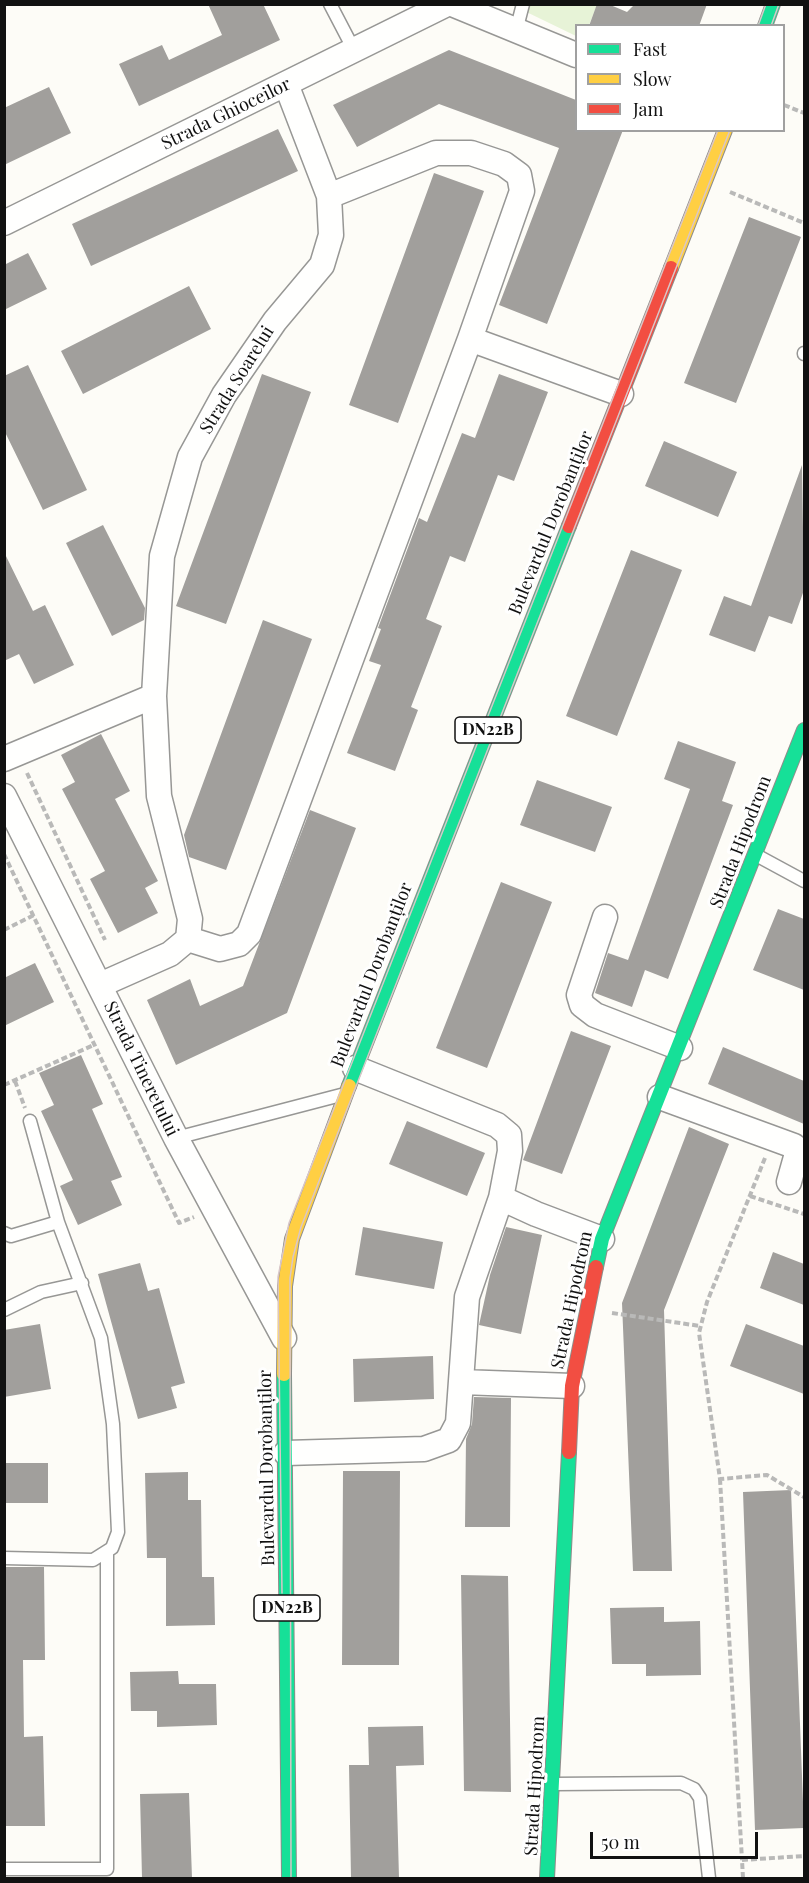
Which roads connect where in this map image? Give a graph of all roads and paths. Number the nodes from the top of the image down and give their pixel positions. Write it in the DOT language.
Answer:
graph roads {
  1 [pos="330,4"];
  2 [pos="447,4"];
  3 [pos="452,4"];
  4 [pos="523,4"];
  5 [pos="773,4"];
  6 [pos="766,24"];
  7 [pos="516,31"];
  8 [pos="354,50"];
  9 [pos="575,55"];
  10 [pos="286,84"];
  11 [pos="785,106"];
  12 [pos="804,113"];
  13 [pos="724,132"];
  14 [pos="705,182"];
  15 [pos="329,196"];
  16 [pos="4,223"];
  17 [pos="804,223"];
  18 [pos="470,339"];
  19 [pos="621,394"];
  20 [pos="154,696"];
  21 [pos="804,730"];
  22 [pos="11,756"];
  23 [pos="4,796"];
  24 [pos="4,854"];
  25 [pos="755,855"];
  26 [pos="804,881"];
  27 [pos="34,915"];
  28 [pos="605,917"];
  29 [pos="4,930"];
  30 [pos="188,939"];
  31 [pos="111,980"];
  32 [pos="96,1044"];
  33 [pos="680,1048"];
  34 [pos="355,1068"];
  35 [pos="15,1081"];
  36 [pos="4,1085"];
  37 [pos="345,1094"];
  38 [pos="660,1097"];
  39 [pos="30,1121"];
  40 [pos="176,1138"];
  41 [pos="774,1138"];
  42 [pos="789,1182"];
  43 [pos="750,1196"];
  44 [pos="501,1198"];
  45 [pos="213,1208"];
  46 [pos="804,1214"];
  47 [pos="58,1222"];
  48 [pos="4,1233"];
  49 [pos="602,1239"];
  50 [pos="82,1283"];
  51 [pos="4,1310"];
  52 [pos="608,1313"];
  53 [pos="700,1326"];
  54 [pos="284,1338"];
  55 [pos="462,1382"];
  56 [pos="572,1386"];
  57 [pos="286,1453"];
  58 [pos="720,1479"];
  59 [pos="804,1497"];
  60 [pos="107,1554"];
  61 [pos="4,1558"];
  62 [pos="554,1784"];
  63 [pos="804,1856"];
  64 [pos="742,1860"];
  65 [pos="4,1869"];
  66 [pos="107,1874"];
  67 [pos="289,1878"];
  68 [pos="547,1878"];
  69 [pos="709,1878"];
  70 [pos="743,1878"];
  1 -- 8 [label="lane"];
  2 -- 8 [label="street, Strada Ghioceilor"];
  3 -- 7 [label="street"];
  4 -- 7 [label="lane"];
  5 -- 6 [label="main road"];
  7 -- 9 [label="street"];
  8 -- 10 [label="street, Strada Ghioceilor"];
  10 -- 15 [label="street, Strada Soarelui"];
  10 -- 16 [label="street, Strada Ghioceilor"];
  11 -- 12 [label="path"];
  13 -- 14 [label="main road, Bulevardul Dorobanților / DN22B"];
  14 -- 17 [label="path"];
  14 -- 19 [label="main road, Bulevardul Dorobanților / DN22B"];
  15 -- 18 [label="street"];
  15 -- 20 [label="street, Strada Soarelui"];
  18 -- 19 [label="street"];
  18 -- 30 [label="street"];
  19 -- 34 [label="main road, Bulevardul Dorobanților / DN22B"];
  20 -- 22 [label="street"];
  20 -- 30 [label="street, Strada Soarelui"];
  21 -- 25 [label="main road, Strada Hipodrom"];
  22 -- 31 [label="path"];
  23 -- 31 [label="street, Strada Tineretului"];
  24 -- 27 [label="path"];
  25 -- 26 [label="lane"];
  25 -- 33 [label="main road, Strada Hipodrom"];
  27 -- 29 [label="path"];
  27 -- 32 [label="path"];
  28 -- 33 [label="street"];
  30 -- 31 [label="street"];
  31 -- 40 [label="street, Strada Tineretului"];
  32 -- 35 [label="path"];
  32 -- 45 [label="path"];
  33 -- 38 [label="main road, Strada Hipodrom"];
  34 -- 37 [label="main road, Bulevardul Dorobanților / DN22B"];
  34 -- 44 [label="street"];
  35 -- 36 [label="path"];
  35 -- 39 [label="path"];
  37 -- 40 [label="lane"];
  37 -- 54 [label="main road, Bulevardul Dorobanților / DN22B"];
  38 -- 41 [label="street"];
  38 -- 49 [label="main road, Strada Hipodrom"];
  39 -- 47 [label="lane"];
  40 -- 45 [label="street, Strada Tineretului"];
  41 -- 42 [label="street"];
  41 -- 43 [label="path"];
  43 -- 46 [label="path"];
  43 -- 53 [label="path"];
  44 -- 49 [label="street"];
  44 -- 55 [label="street"];
  45 -- 54 [label="street, Strada Tineretului"];
  47 -- 48 [label="lane"];
  47 -- 50 [label="lane"];
  49 -- 56 [label="main road, Strada Hipodrom"];
  50 -- 51 [label="lane"];
  50 -- 60 [label="lane"];
  52 -- 53 [label="path"];
  53 -- 58 [label="path"];
  54 -- 57 [label="main road, Bulevardul Dorobanților / DN22B"];
  55 -- 56 [label="street"];
  55 -- 57 [label="street"];
  56 -- 62 [label="main road, Strada Hipodrom"];
  57 -- 67 [label="main road, Bulevardul Dorobanților / DN22B"];
  58 -- 59 [label="path"];
  58 -- 64 [label="path"];
  60 -- 61 [label="lane"];
  60 -- 66 [label="lane"];
  62 -- 68 [label="main road, Strada Hipodrom"];
  62 -- 69 [label="lane"];
  63 -- 64 [label="path"];
  64 -- 70 [label="path"];
  65 -- 66 [label="lane"];
}
